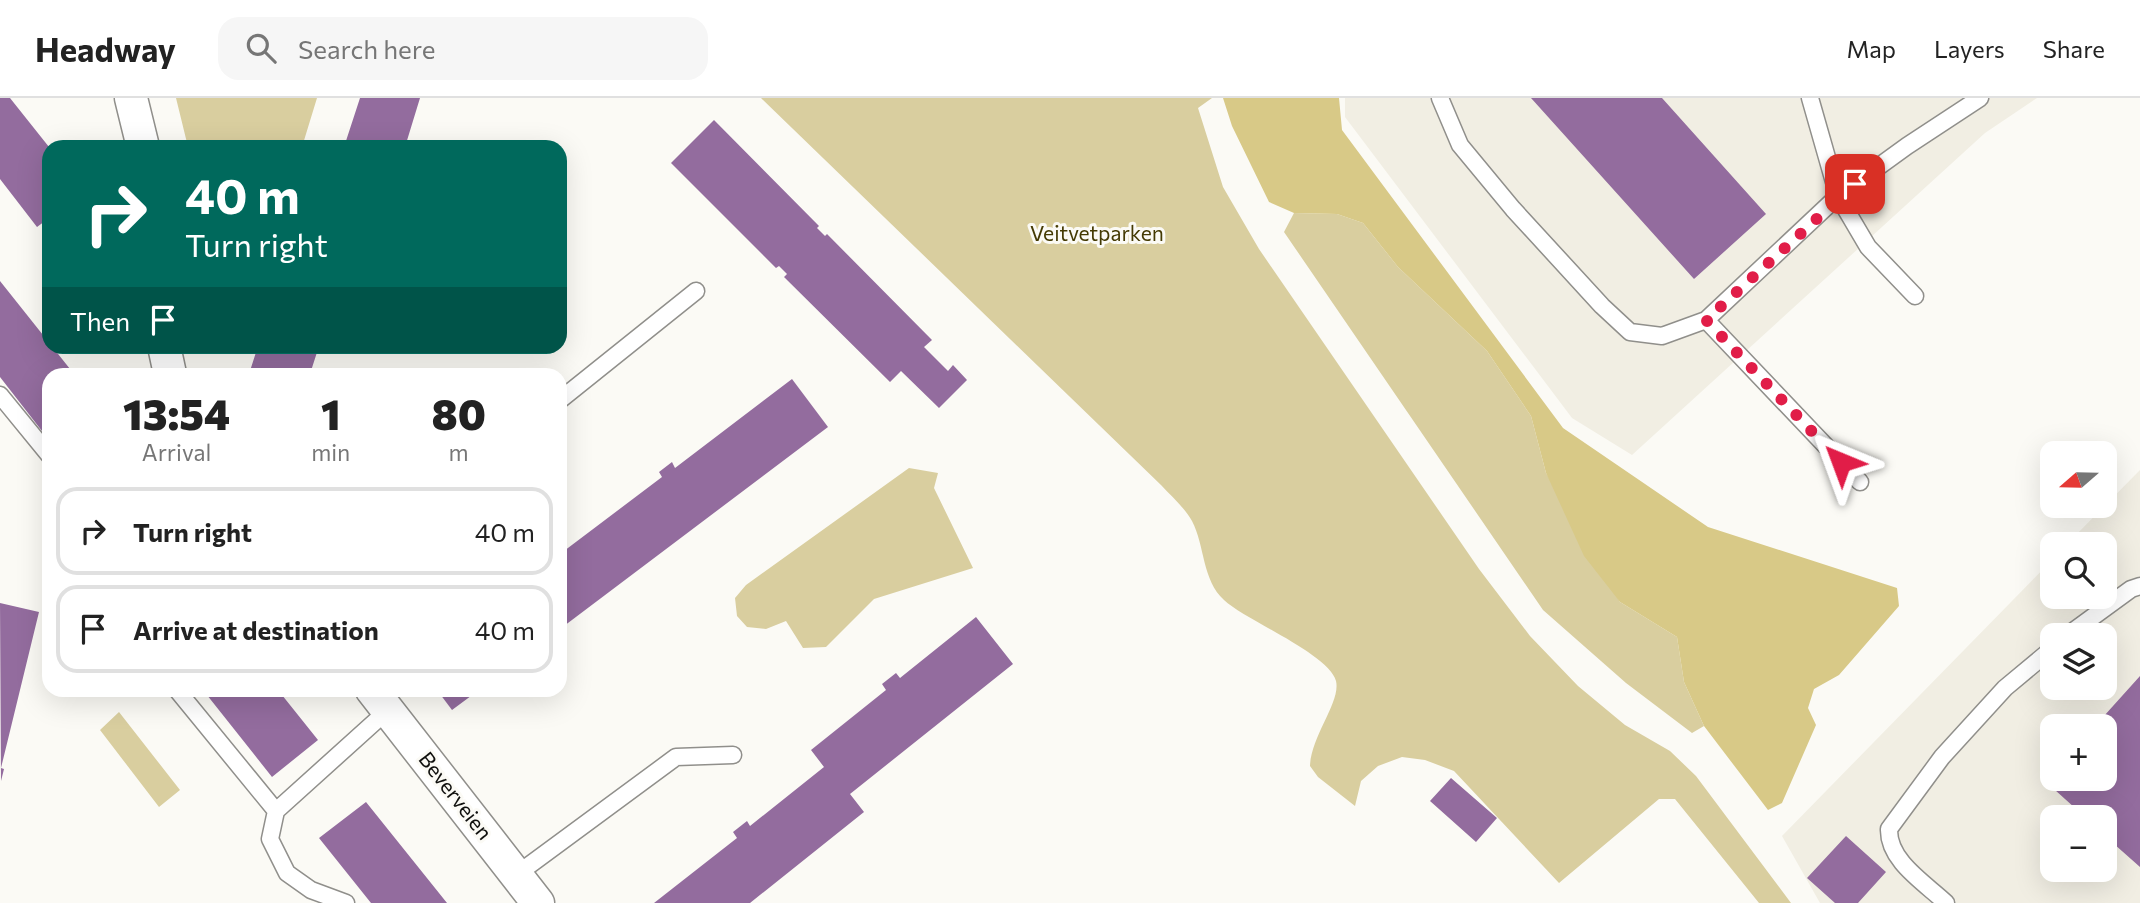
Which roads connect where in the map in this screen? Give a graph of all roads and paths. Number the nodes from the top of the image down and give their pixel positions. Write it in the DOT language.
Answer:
graph roads {
  1 [pos="131,98"];
  2 [pos="1440,98"];
  3 [pos="1810,98"];
  4 [pos="1980,98"];
  5 [pos="141,140"];
  6 [pos="1838,196"];
  7 [pos="696,291"];
  8 [pos="1915,296"];
  9 [pos="1706,320"];
  10 [pos="567,394"];
  11 [pos="0,395"];
  12 [pos="42,446"];
  13 [pos="1860,482"];
  14 [pos="2140,586"];
  15 [pos="2084,623"];
  16 [pos="2040,659"];
  17 [pos="183,697"];
  18 [pos="380,700"];
  19 [pos="733,755"];
  20 [pos="276,811"];
  21 [pos="516,875"];
  22 [pos="346,903"];
  23 [pos="538,903"];
  24 [pos="1946,903"];
  1 -- 5 [label="street"];
  2 -- 9 [label="lane"];
  3 -- 6 [label="lane"];
  4 -- 6 [label="lane"];
  6 -- 8 [label="lane"];
  6 -- 9 [label="lane"];
  7 -- 10 [label="lane"];
  9 -- 13 [label="lane"];
  11 -- 12 [label="lane"];
  14 -- 15 [label="lane"];
  16 -- 24 [label="lane"];
  17 -- 20 [label="lane"];
  18 -- 20 [label="lane"];
  18 -- 21 [label="street, Beverveien"];
  19 -- 21 [label="lane"];
  20 -- 22 [label="lane"];
  21 -- 23 [label="street, Beverveien"];
}
